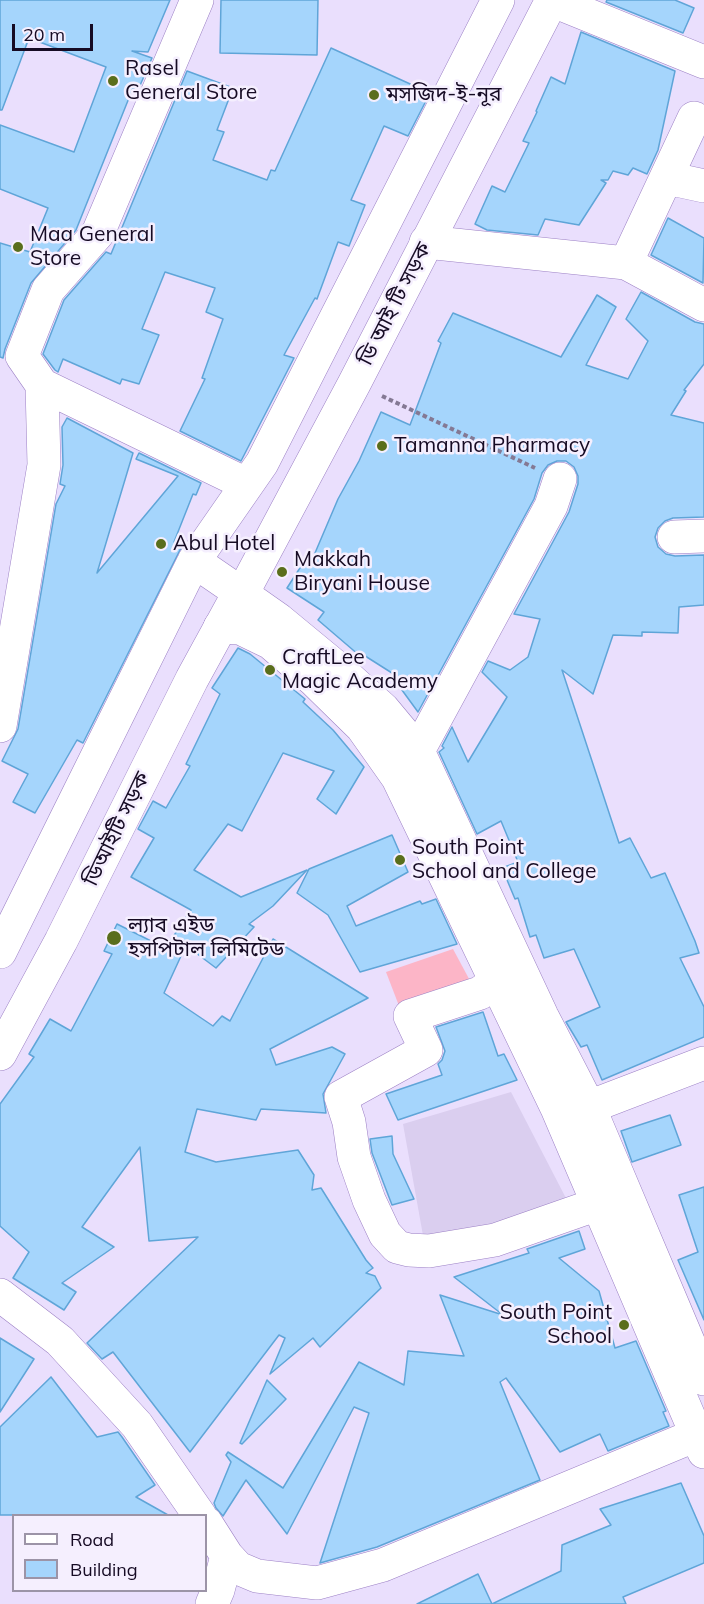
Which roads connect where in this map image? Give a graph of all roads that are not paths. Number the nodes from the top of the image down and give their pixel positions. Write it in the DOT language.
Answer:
graph roads {
  1 [pos="197,0"];
  2 [pos="498,0"];
  3 [pos="552,0"];
  4 [pos="704,62"];
  5 [pos="694,118"];
  6 [pos="667,178"];
  7 [pos="704,186"];
  8 [pos="426,242"];
  9 [pos="626,263"];
  10 [pos="704,305"];
  11 [pos="42,385"];
  12 [pos="561,479"];
  13 [pos="246,484"];
  14 [pos="194,561"];
  15 [pos="12,580"];
  16 [pos="232,608"];
  17 [pos="0,726"];
  18 [pos="418,751"];
  19 [pos="0,952"];
  20 [pos="496,981"];
  21 [pos="0,1054"];
  22 [pos="704,1063"];
  23 [pos="589,1107"];
  24 [pos="598,1204"];
  25 [pos="0,1295"];
  26 [pos="704,1379"];
  27 [pos="700,1444"];
  28 [pos="200,1514"];
  29 [pos="207,1525"];
  30 [pos="226,1556"];
  31 [pos="212,1604"];
  1 -- 11 [label="street"];
  2 -- 13 [label="street"];
  3 -- 4 [label="street"];
  3 -- 8 [label="street, ডি আই টি সড়ক"];
  5 -- 6 [label="street"];
  6 -- 7 [label="street"];
  6 -- 9 [label="street"];
  8 -- 9 [label="street"];
  8 -- 16 [label="street, ডি আই টি সড়ক"];
  9 -- 10 [label="street"];
  11 -- 13 [label="street"];
  11 -- 15 [label="street"];
  12 -- 18 [label="street"];
  13 -- 14 [label="street"];
  14 -- 16 [label="street"];
  14 -- 19 [label="street"];
  15 -- 17 [label="street"];
  16 -- 18 [label="street"];
  16 -- 20 [label="street"];
  16 -- 21 [label="street, ডিআইটি সড়ক"];
  18 -- 23 [label="street"];
  20 -- 24 [label="street"];
  20 -- 24 [label="street"];
  22 -- 23 [label="street"];
  23 -- 26 [label="street"];
  24 -- 27 [label="street"];
  25 -- 28 [label="street"];
  27 -- 30 [label="street"];
  29 -- 30 [label="street"];
  30 -- 31 [label="street"];
}
